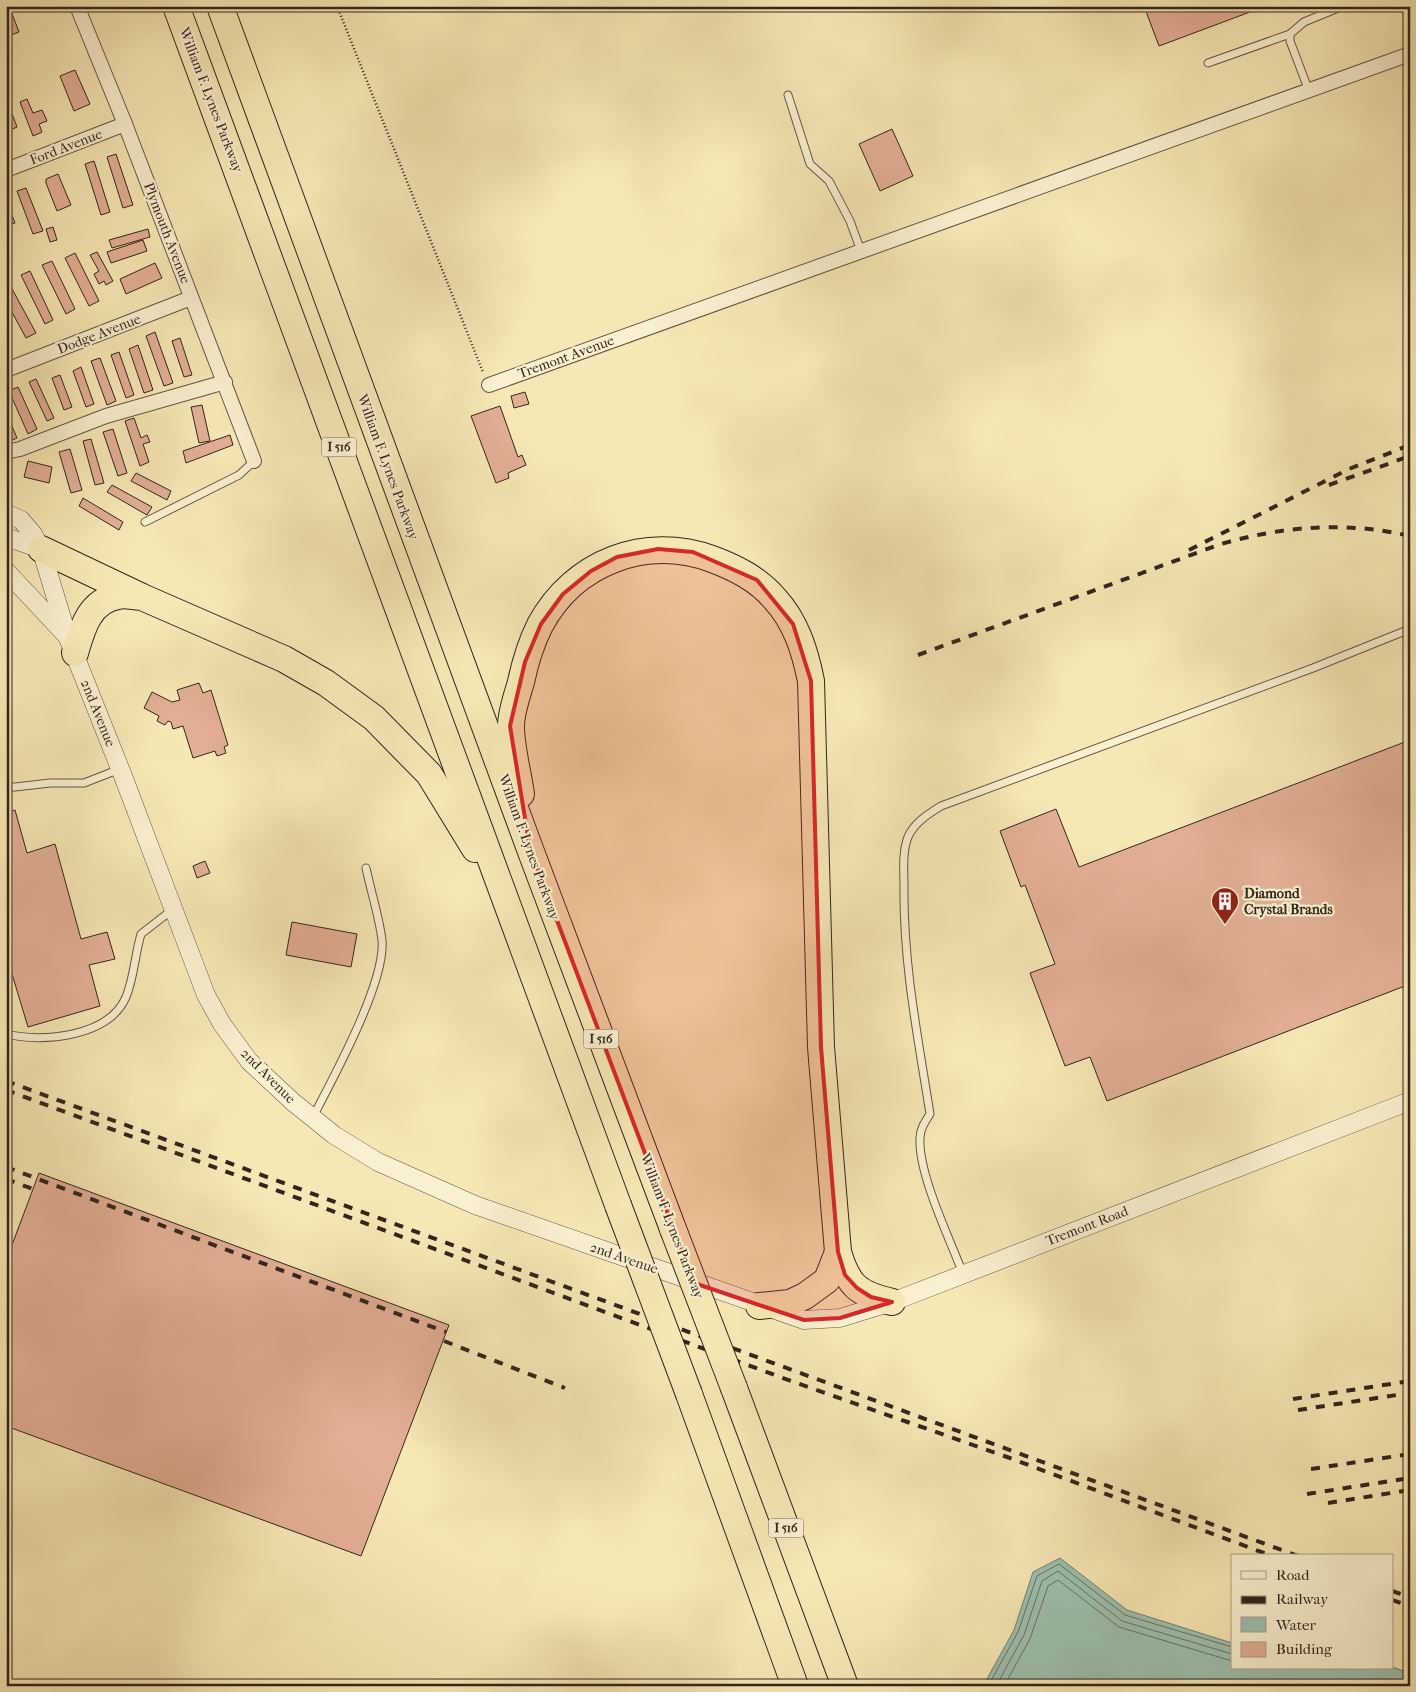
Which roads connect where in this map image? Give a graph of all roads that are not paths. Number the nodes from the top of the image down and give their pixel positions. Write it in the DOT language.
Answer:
graph roads {
  1 [pos="77,6"];
  2 [pos="176,6"];
  3 [pos="220,6"];
  4 [pos="1343,6"];
  5 [pos="1290,34"];
  6 [pos="1410,54"];
  7 [pos="1208,63"];
  8 [pos="1309,91"];
  9 [pos="788,96"];
  10 [pos="125,124"];
  11 [pos="6,170"];
  12 [pos="861,251"];
  13 [pos="191,298"];
  14 [pos="6,370"];
  15 [pos="224,382"];
  16 [pos="489,385"];
  17 [pos="6,452"];
  18 [pos="254,461"];
  19 [pos="6,513"];
  20 [pos="144,522"];
  21 [pos="6,536"];
  22 [pos="41,549"];
  23 [pos="6,571"];
  24 [pos="142,597"];
  25 [pos="1410,629"];
  26 [pos="72,645"];
  27 [pos="121,769"];
  28 [pos="6,788"];
  29 [pos="530,849"];
  30 [pos="366,868"];
  31 [pos="501,888"];
  32 [pos="173,910"];
  33 [pos="6,1034"];
  34 [pos="1410,1101"];
  35 [pos="312,1118"];
  36 [pos="838,1252"];
  37 [pos="963,1274"];
  38 [pos="892,1302"];
  39 [pos="759,1306"];
  40 [pos="785,1660"];
  41 [pos="844,1680"];
  42 [pos="790,1686"];
  43 [pos="795,1686"];
  1 -- 10 [label="street, Plymouth Avenue"];
  2 -- 31 [label="highway, William F. Lynes Parkway / I 516"];
  3 -- 29 [label="highway, William F. Lynes Parkway / I 516"];
  4 -- 5 [label="lane"];
  5 -- 7 [label="lane"];
  5 -- 8 [label="lane"];
  6 -- 8 [label="street, Tremont Avenue"];
  8 -- 12 [label="street, Tremont Avenue"];
  9 -- 12 [label="lane"];
  10 -- 11 [label="street, Ford Avenue"];
  10 -- 13 [label="street, Plymouth Avenue"];
  12 -- 16 [label="street, Tremont Avenue"];
  13 -- 14 [label="street, Dodge Avenue"];
  13 -- 15 [label="street, Plymouth Avenue"];
  15 -- 17 [label="street"];
  15 -- 18 [label="street, Plymouth Avenue"];
  18 -- 20 [label="lane"];
  19 -- 22 [label="street"];
  21 -- 22 [label="street"];
  22 -- 24 [label="highway"];
  22 -- 26 [label="street, 2nd Avenue"];
  23 -- 26 [label="street"];
  24 -- 26 [label="highway"];
  24 -- 31 [label="highway"];
  25 -- 37 [label="lane"];
  26 -- 27 [label="street, 2nd Avenue"];
  27 -- 28 [label="lane"];
  27 -- 32 [label="street, 2nd Avenue"];
  29 -- 36 [label="highway"];
  29 -- 41 [label="highway, William F. Lynes Parkway / I 516, bridge"];
  30 -- 35 [label="lane"];
  31 -- 40 [label="highway, William F. Lynes Parkway / I 516, bridge"];
  32 -- 33 [label="lane"];
  32 -- 35 [label="street, 2nd Avenue"];
  34 -- 37 [label="street, Tremont Road"];
  35 -- 39 [label="street, 2nd Avenue"];
  36 -- 38 [label="highway"];
  36 -- 39 [label="highway"];
  37 -- 38 [label="street, Tremont Road"];
  38 -- 39 [label="street, Tremont Road"];
  40 -- 42 [label="highway"];
  40 -- 43 [label="highway, William F. Lynes Parkway / I 516"];
}
